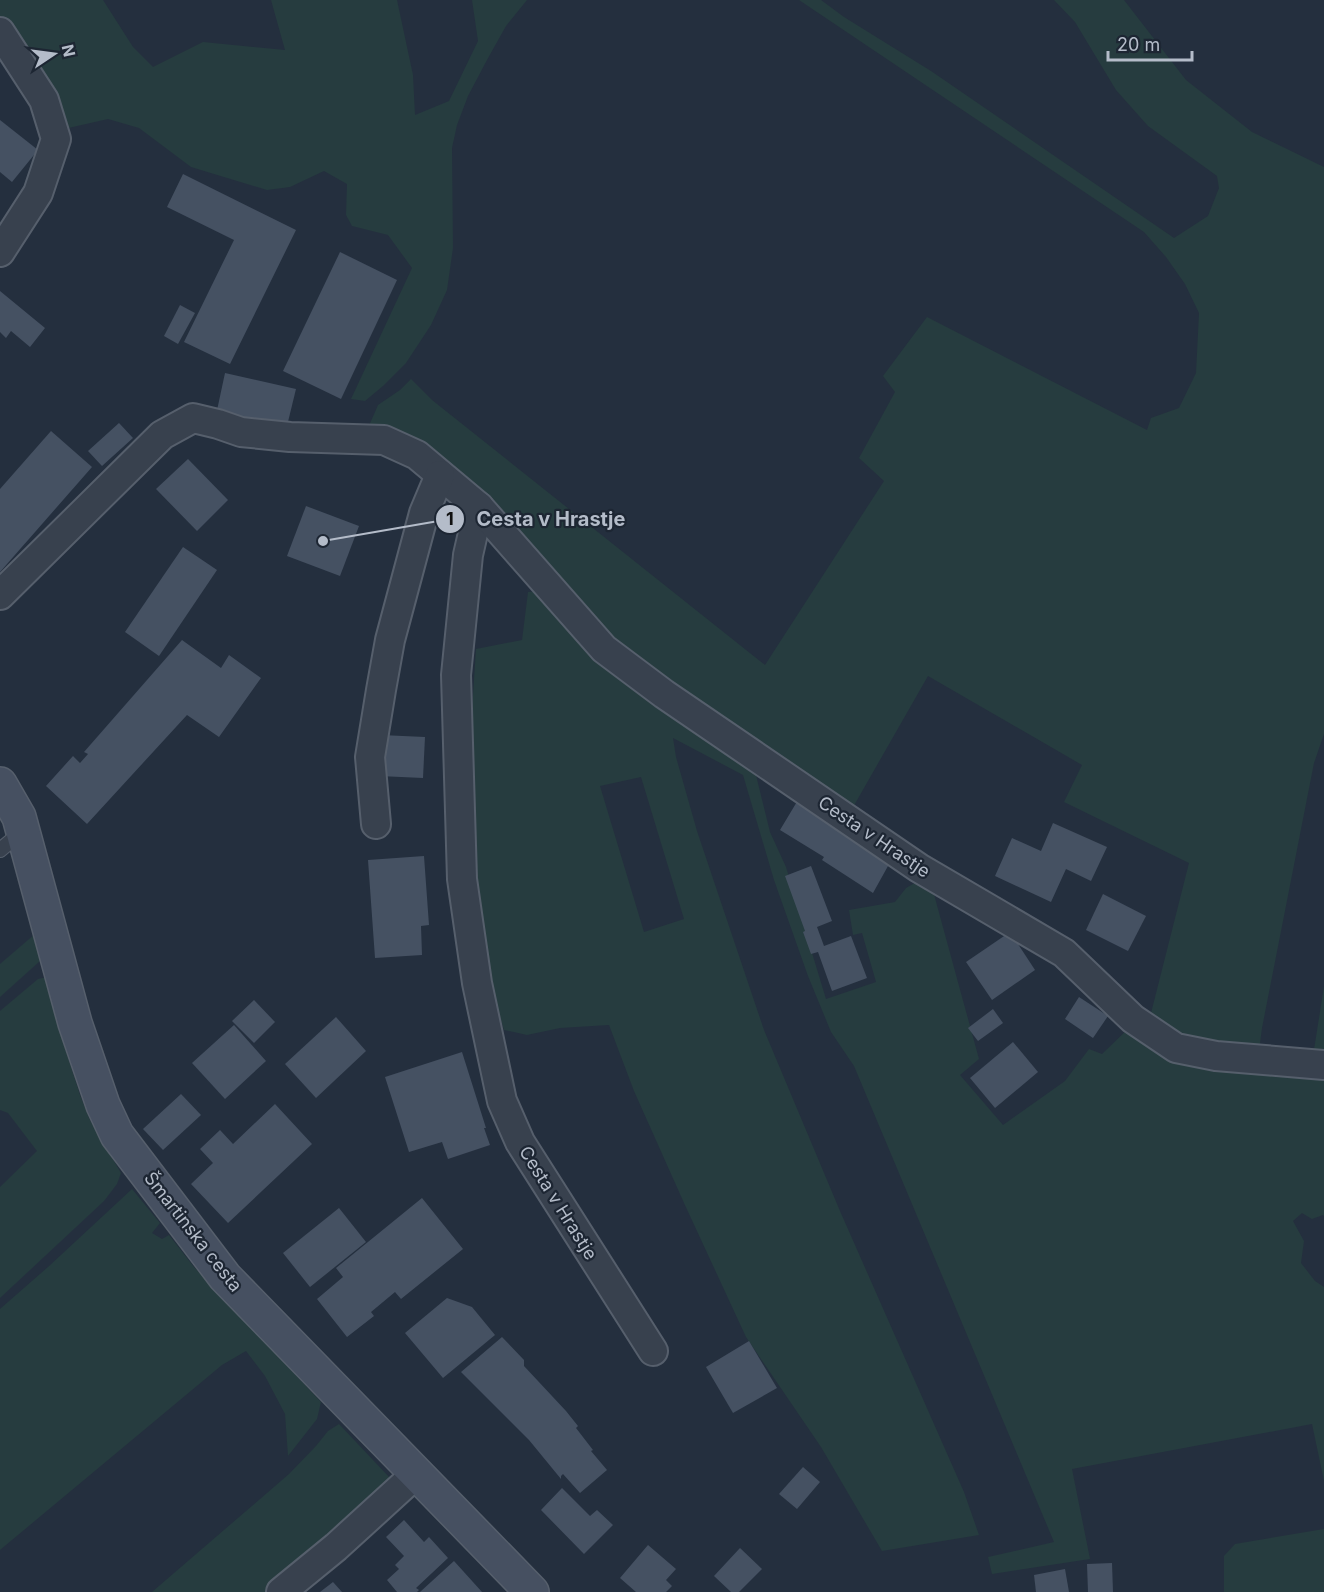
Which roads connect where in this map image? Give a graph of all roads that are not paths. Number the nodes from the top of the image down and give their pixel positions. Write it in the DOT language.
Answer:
graph roads {
  1 [pos="0,32"];
  2 [pos="0,252"];
  3 [pos="440,475"];
  4 [pos="479,507"];
  5 [pos="0,594"];
  6 [pos="0,783"];
  7 [pos="376,824"];
  8 [pos="11,841"];
  9 [pos="1324,1065"];
  10 [pos="653,1351"];
  11 [pos="416,1474"];
  12 [pos="281,1592"];
  13 [pos="532,1592"];
  1 -- 2 [label="street"];
  3 -- 4 [label="street, Cesta v Hrastje"];
  3 -- 5 [label="street, Cesta v Hrastje"];
  3 -- 7 [label="street"];
  4 -- 9 [label="street, Cesta v Hrastje"];
  4 -- 10 [label="street, Cesta v Hrastje"];
  6 -- 8 [label="main road, Šmartinska cesta"];
  8 -- 11 [label="main road, Šmartinska cesta"];
  11 -- 12 [label="street"];
  11 -- 13 [label="main road, Šmartinska cesta"];
}
